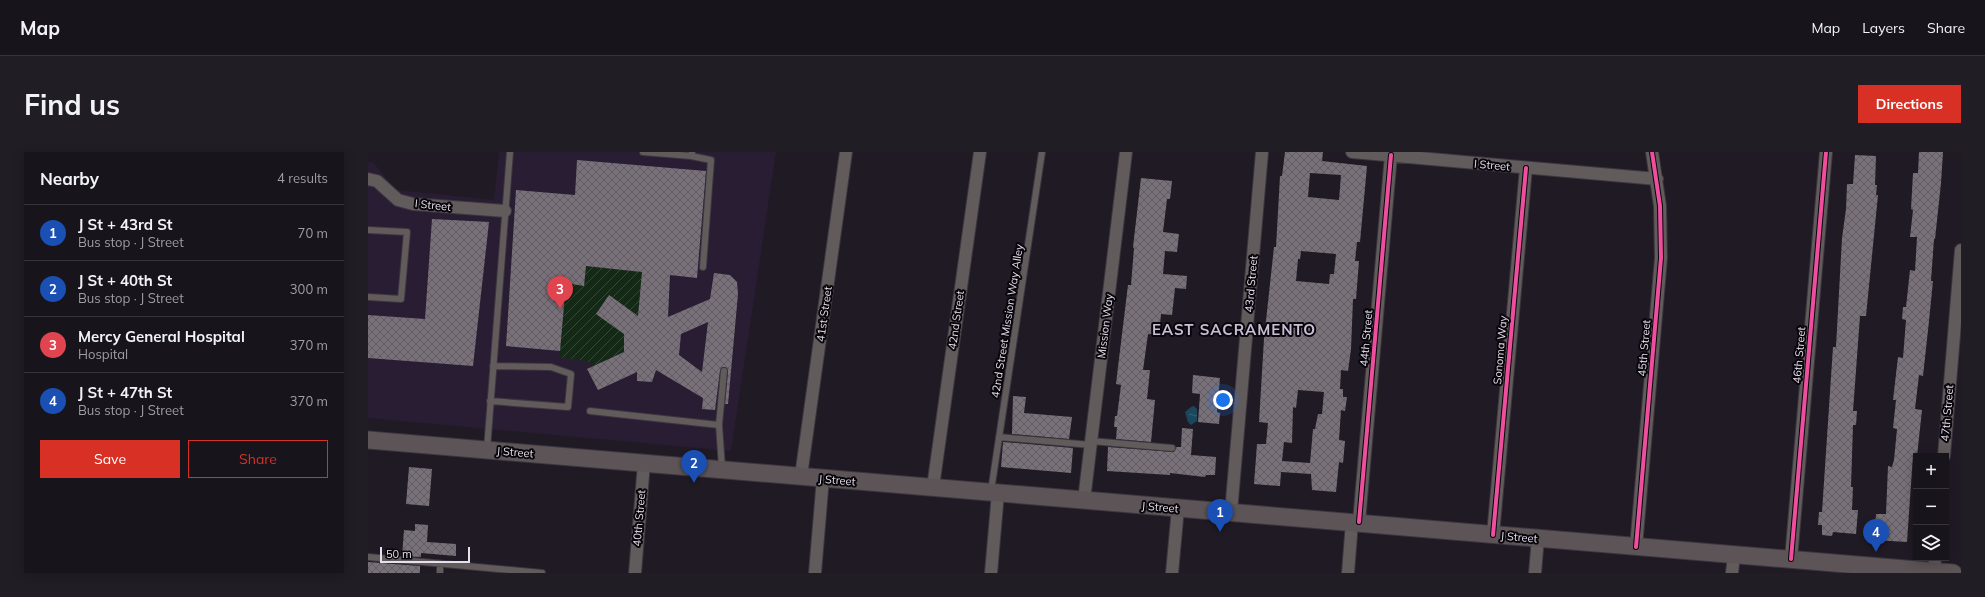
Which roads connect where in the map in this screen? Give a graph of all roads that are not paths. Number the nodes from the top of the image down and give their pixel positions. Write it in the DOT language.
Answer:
graph roads {
  1 [pos="510,152"];
  2 [pos="643,152"];
  3 [pos="846,152"];
  4 [pos="980,152"];
  5 [pos="1042,152"];
  6 [pos="1126,152"];
  7 [pos="1262,152"];
  8 [pos="1352,152"];
  9 [pos="1652,152"];
  10 [pos="1826,152"];
  11 [pos="692,154"];
  12 [pos="1391,155"];
  13 [pos="1526,168"];
  14 [pos="368,179"];
  15 [pos="1656,179"];
  16 [pos="505,211"];
  17 [pos="368,230"];
  18 [pos="1961,250"];
  19 [pos="703,267"];
  20 [pos="368,297"];
  21 [pos="493,366"];
  22 [pos="724,371"];
  23 [pos="490,401"];
  24 [pos="590,411"];
  25 [pos="719,425"];
  26 [pos="999,437"];
  27 [pos="368,440"];
  28 [pos="1091,443"];
  29 [pos="1172,448"];
  30 [pos="486,450"];
  31 [pos="1944,453"];
  32 [pos="644,463"];
  33 [pos="722,470"];
  34 [pos="801,476"];
  35 [pos="823,478"];
  36 [pos="933,487"];
  37 [pos="994,493"];
  38 [pos="1084,500"];
  39 [pos="1178,508"];
  40 [pos="1232,512"];
  41 [pos="1356,522"];
  42 [pos="1493,534"];
  43 [pos="1538,538"];
  44 [pos="1636,547"];
  45 [pos="1734,555"];
  46 [pos="368,557"];
  47 [pos="1791,559"];
  48 [pos="440,564"];
  49 [pos="1935,565"];
  50 [pos="1915,571"];
  51 [pos="440,573"];
  52 [pos="542,573"];
  53 [pos="635,573"];
  54 [pos="815,573"];
  55 [pos="991,573"];
  56 [pos="1172,573"];
  57 [pos="1348,573"];
  58 [pos="1535,573"];
  59 [pos="1732,573"];
  60 [pos="1953,573"];
  1 -- 16 [label="lane"];
  2 -- 11 [label="lane"];
  3 -- 34 [label="street, 41st Street"];
  4 -- 36 [label="street, 42nd Street"];
  5 -- 26 [label="lane, 42nd Street Mission Way Alley"];
  6 -- 28 [label="street, Mission Way"];
  7 -- 40 [label="street, 43rd Street"];
  8 -- 12 [label="street, I Street"];
  9 -- 15 [label="street, 45th Street"];
  10 -- 47 [label="street, 46th Street"];
  11 -- 19 [label="lane"];
  12 -- 13 [label="street, I Street"];
  12 -- 41 [label="street, 44th Street"];
  13 -- 15 [label="street, I Street"];
  13 -- 42 [label="street, Sonoma Way"];
  14 -- 16 [label="street, I Street"];
  15 -- 44 [label="street, 45th Street"];
  16 -- 21 [label="lane"];
  17 -- 20 [label="lane"];
  18 -- 31 [label="street, 47th Street"];
  21 -- 23 [label="lane"];
  21 -- 23 [label="lane"];
  22 -- 25 [label="lane"];
  23 -- 30 [label="lane"];
  24 -- 25 [label="lane"];
  25 -- 33 [label="lane"];
  26 -- 28 [label="lane"];
  26 -- 37 [label="lane, 42nd Street Mission Way Alley"];
  27 -- 30 [label="main road, J Street"];
  28 -- 29 [label="lane"];
  28 -- 38 [label="street, Mission Way"];
  30 -- 32 [label="main road, J Street"];
  32 -- 33 [label="main road, J Street"];
  32 -- 53 [label="street, 40th Street"];
  33 -- 34 [label="main road, J Street"];
  34 -- 35 [label="main road, J Street"];
  35 -- 36 [label="main road, J Street"];
  35 -- 54 [label="street"];
  36 -- 37 [label="main road, J Street"];
  37 -- 38 [label="main road, J Street"];
  37 -- 55 [label="street"];
  38 -- 39 [label="main road, J Street"];
  39 -- 40 [label="main road, J Street"];
  39 -- 56 [label="street"];
  40 -- 41 [label="main road, J Street"];
  41 -- 42 [label="main road, J Street"];
  41 -- 57 [label="street, 44th Street"];
  42 -- 43 [label="main road, J Street"];
  43 -- 44 [label="main road, J Street"];
  43 -- 58 [label="street"];
  44 -- 45 [label="main road, J Street"];
  45 -- 47 [label="main road, J Street"];
  45 -- 59 [label="street"];
  46 -- 48 [label="lane"];
  47 -- 50 [label="main road, J Street"];
  48 -- 51 [label="lane"];
  48 -- 52 [label="lane"];
  49 -- 50 [label="main road, J Street"];
  49 -- 60 [label="main road, J Street"];
}
